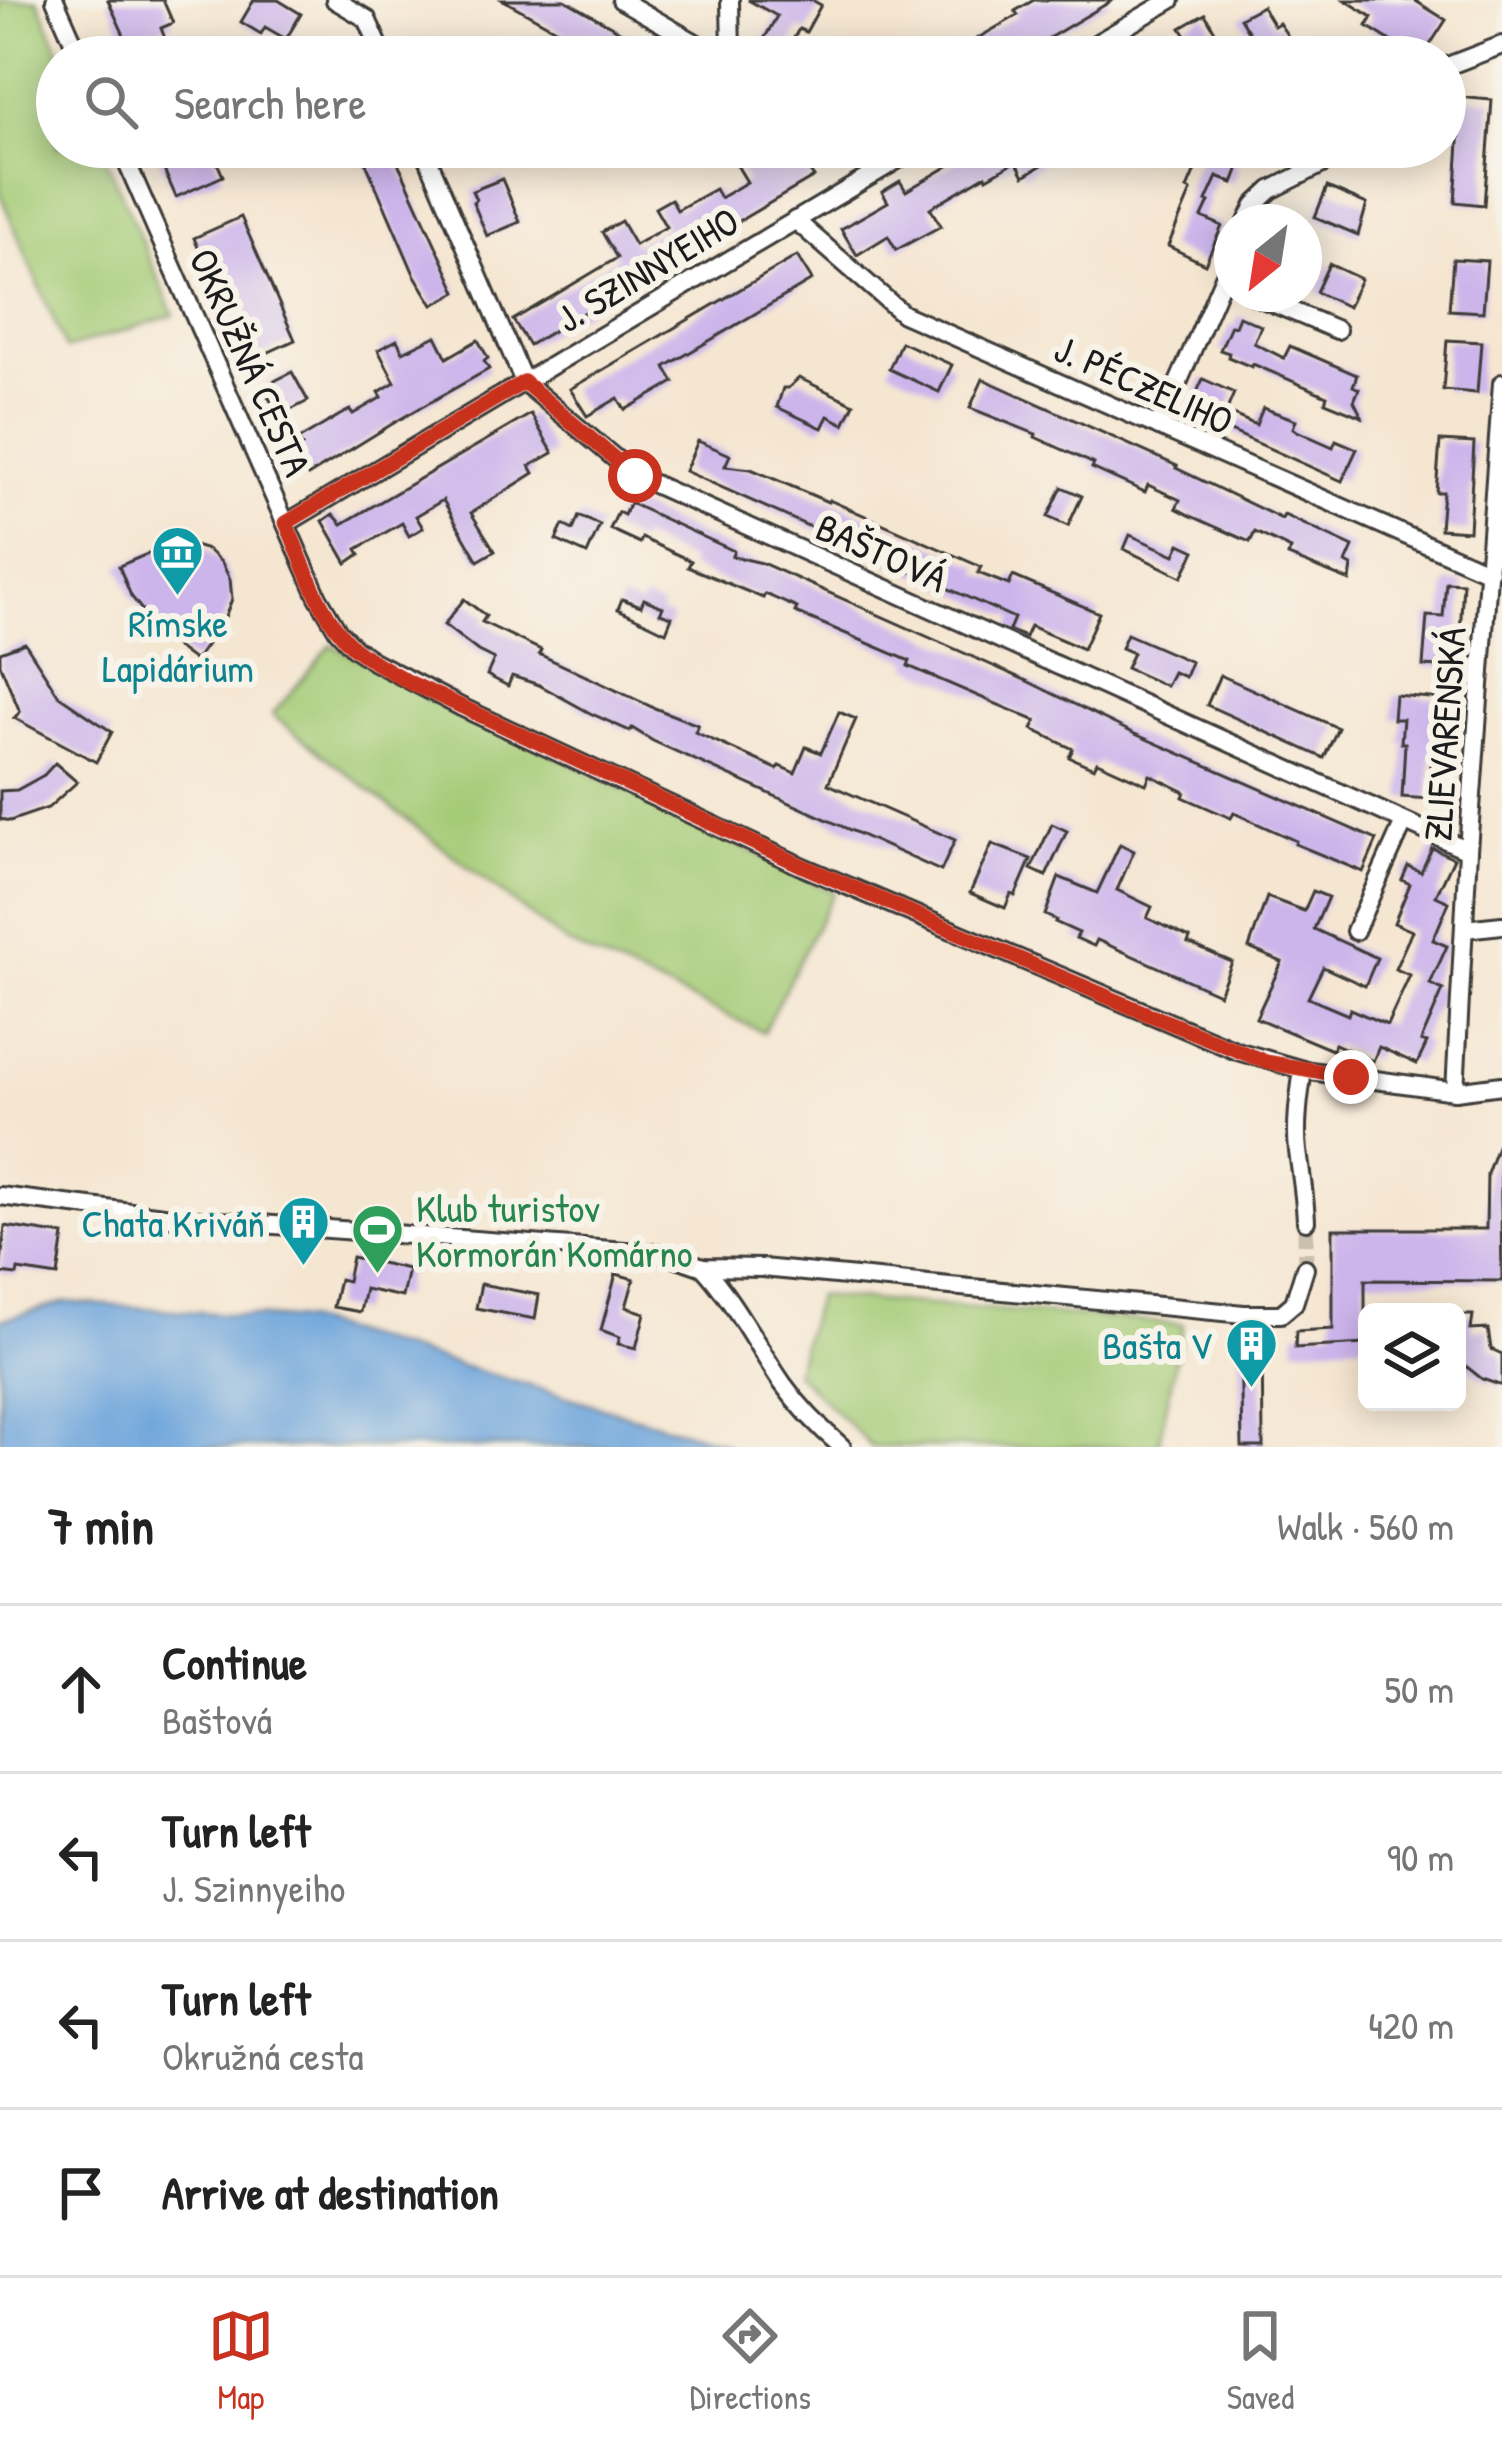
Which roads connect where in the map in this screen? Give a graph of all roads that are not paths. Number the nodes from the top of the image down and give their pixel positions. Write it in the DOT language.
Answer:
graph roads {
  1 [pos="55,0"];
  2 [pos="334,0"];
  3 [pos="621,0"];
  4 [pos="730,0"];
  5 [pos="1171,0"];
  6 [pos="71,36"];
  7 [pos="375,36"];
  8 [pos="684,36"];
  9 [pos="731,36"];
  10 [pos="1109,36"];
  11 [pos="1502,45"];
  12 [pos="1466,57"];
  13 [pos="129,168"];
  14 [pos="432,168"];
  15 [pos="883,168"];
  16 [pos="1314,168"];
  17 [pos="1258,204"];
  18 [pos="795,220"];
  19 [pos="1214,311"];
  20 [pos="1294,312"];
  21 [pos="1337,330"];
  22 [pos="524,382"];
  23 [pos="1502,383"];
  24 [pos="1159,427"];
  25 [pos="286,523"];
  26 [pos="1489,572"];
  27 [pos="1404,821"];
  28 [pos="1468,850"];
  29 [pos="1502,925"];
  30 [pos="1464,929"];
  31 [pos="1355,931"];
  32 [pos="1304,1070"];
  33 [pos="1502,1085"];
  34 [pos="1455,1091"];
  35 [pos="0,1196"];
  36 [pos="1306,1222"];
  37 [pos="703,1267"];
  38 [pos="1305,1268"];
  39 [pos="842,1447"];
  1 -- 6 [label="street"];
  2 -- 7 [label="street"];
  3 -- 8 [label="street"];
  4 -- 9 [label="street"];
  5 -- 10 [label="street"];
  11 -- 12 [label="street"];
  13 -- 25 [label="street, OKRUŽNÁ CESTA"];
  14 -- 22 [label="street, BAŠTOVÁ"];
  15 -- 18 [label="street, J. SZINNYEIHO"];
  16 -- 17 [label="street"];
  18 -- 22 [label="street, J. SZINNYEIHO"];
  18 -- 24 [label="street, J. PÉCZELIHO"];
  19 -- 24 [label="street"];
  20 -- 21 [label="street"];
  22 -- 25 [label="street, J. SZINNYEIHO"];
  22 -- 27 [label="street, BAŠTOVÁ"];
  23 -- 26 [label="street, ZLIEVARENSKÁ"];
  24 -- 26 [label="street, J. PÉCZELIHO"];
  25 -- 32 [label="street, OKRUŽNÁ CESTA"];
  26 -- 28 [label="street, ZLIEVARENSKÁ"];
  27 -- 28 [label="street, BAŠTOVÁ"];
  27 -- 31 [label="street"];
  28 -- 30 [label="street, ZLIEVARENSKÁ"];
  29 -- 30 [label="street"];
  30 -- 34 [label="street, ZLIEVARENSKÁ"];
  32 -- 34 [label="street, OKRUŽNÁ CESTA"];
  32 -- 36 [label="street"];
  33 -- 34 [label="street, OKRUŽNÁ CESTA"];
  35 -- 37 [label="street"];
  37 -- 38 [label="street"];
  37 -- 39 [label="street"];
}
